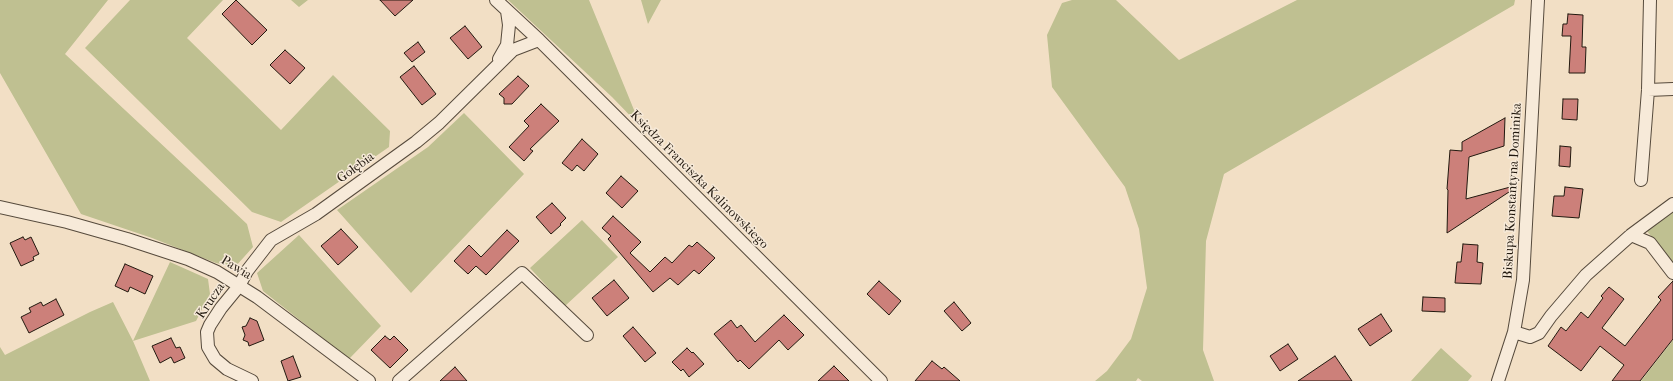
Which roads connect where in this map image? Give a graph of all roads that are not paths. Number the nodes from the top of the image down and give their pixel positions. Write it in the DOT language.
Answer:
graph roads {
  1 [pos="496,0"];
  2 [pos="1538,0"];
  3 [pos="1650,0"];
  4 [pos="507,10"];
  5 [pos="540,40"];
  6 [pos="492,71"];
  7 [pos="1673,88"];
  8 [pos="1648,90"];
  9 [pos="1641,180"];
  10 [pos="1673,204"];
  11 [pos="0,208"];
  12 [pos="1631,235"];
  13 [pos="1673,273"];
  14 [pos="239,286"];
  15 [pos="1514,332"];
  16 [pos="587,335"];
  17 [pos="252,381"];
  18 [pos="369,381"];
  19 [pos="399,381"];
  20 [pos="881,381"];
  21 [pos="1498,381"];
  1 -- 4 [label="street, Księdza Franciszka Kalinowskiego"];
  2 -- 15 [label="street, Biskupa Konstantyna Dominika"];
  3 -- 8 [label="street"];
  4 -- 5 [label="street, Księdza Franciszka Kalinowskiego"];
  4 -- 6 [label="street, Gołębia"];
  5 -- 6 [label="street, Gołębia"];
  5 -- 20 [label="street, Księdza Franciszka Kalinowskiego"];
  6 -- 14 [label="street, Gołębia"];
  7 -- 8 [label="street"];
  8 -- 9 [label="street"];
  10 -- 12 [label="street"];
  11 -- 14 [label="street, Pawia"];
  12 -- 13 [label="street"];
  12 -- 15 [label="street"];
  14 -- 17 [label="street, Krucza"];
  14 -- 18 [label="street, Pawia"];
  15 -- 21 [label="street, Biskupa Konstantyna Dominika"];
  16 -- 19 [label="street"];
}
